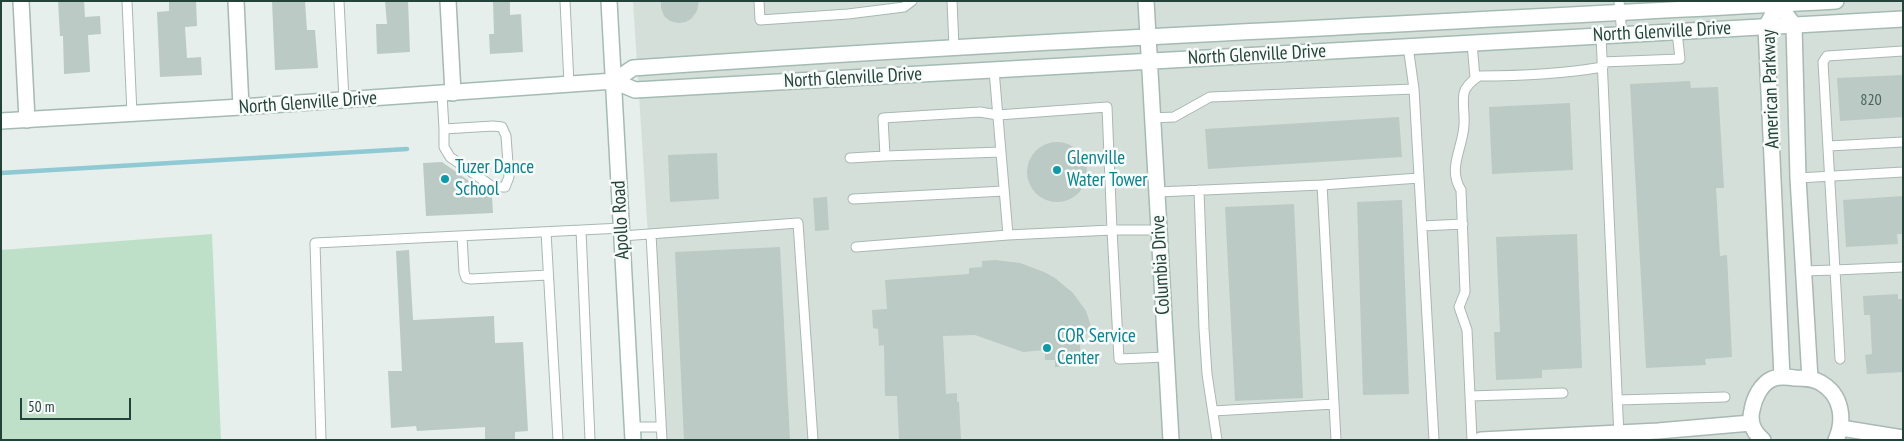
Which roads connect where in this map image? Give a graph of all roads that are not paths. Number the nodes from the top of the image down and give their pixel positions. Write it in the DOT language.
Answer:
graph roads {
  1 [pos="21,1"];
  2 [pos="127,1"];
  3 [pos="236,1"];
  4 [pos="339,1"];
  5 [pos="448,1"];
  6 [pos="564,1"];
  7 [pos="609,1"];
  8 [pos="759,1"];
  9 [pos="912,1"];
  10 [pos="952,1"];
  11 [pos="1146,1"];
  12 [pos="1836,1"];
  13 [pos="1778,3"];
  14 [pos="1620,7"];
  15 [pos="1903,19"];
  16 [pos="1794,25"];
  17 [pos="1766,27"];
  18 [pos="1677,32"];
  19 [pos="1622,35"];
  20 [pos="1148,36"];
  21 [pos="1601,36"];
  22 [pos="1472,43"];
  23 [pos="1408,46"];
  24 [pos="954,47"];
  25 [pos="1903,51"];
  26 [pos="844,53"];
  27 [pos="1150,61"];
  28 [pos="1602,64"];
  29 [pos="994,70"];
  30 [pos="1475,78"];
  31 [pos="845,79"];
  32 [pos="614,81"];
  33 [pos="569,84"];
  34 [pos="1414,89"];
  35 [pos="447,94"];
  36 [pos="344,100"];
  37 [pos="241,107"];
  38 [pos="132,114"];
  39 [pos="998,115"];
  40 [pos="1153,118"];
  41 [pos="27,120"];
  42 [pos="1,121"];
  43 [pos="444,129"];
  44 [pos="1903,142"];
  45 [pos="1829,146"];
  46 [pos="1001,152"];
  47 [pos="884,156"];
  48 [pos="850,158"];
  49 [pos="1903,172"];
  50 [pos="1831,176"];
  51 [pos="1419,178"];
  52 [pos="1798,178"];
  53 [pos="1774,179"];
  54 [pos="1322,185"];
  55 [pos="1199,190"];
  56 [pos="1004,191"];
  57 [pos="1157,192"];
  58 [pos="853,199"];
  59 [pos="1463,224"];
  60 [pos="1422,226"];
  61 [pos="582,230"];
  62 [pos="1112,230"];
  63 [pos="1159,230"];
  64 [pos="546,232"];
  65 [pos="622,232"];
  66 [pos="650,234"];
  67 [pos="1008,235"];
  68 [pos="462,236"];
  69 [pos="856,247"];
  70 [pos="1903,267"];
  71 [pos="1835,270"];
  72 [pos="1803,271"];
  73 [pos="1778,272"];
  74 [pos="548,275"];
  75 [pos="1166,357"];
  76 [pos="1840,358"];
  77 [pos="1782,377"];
  78 [pos="1810,379"];
  79 [pos="1563,393"];
  80 [pos="1470,396"];
  81 [pos="1725,397"];
  82 [pos="1617,400"];
  83 [pos="1334,404"];
  84 [pos="1213,411"];
  85 [pos="1751,423"];
  86 [pos="661,426"];
  87 [pos="632,433"];
  88 [pos="1838,434"];
  89 [pos="1658,435"];
  90 [pos="1619,436"];
  91 [pos="1899,438"];
  92 [pos="321,440"];
  93 [pos="558,440"];
  94 [pos="590,440"];
  95 [pos="662,440"];
  96 [pos="813,440"];
  97 [pos="1171,440"];
  98 [pos="1217,440"];
  99 [pos="1336,440"];
  100 [pos="1434,440"];
  101 [pos="1472,440"];
  102 [pos="1481,440"];
  103 [pos="1763,440"];
  1 -- 41 [label="street"];
  2 -- 38 [label="lane"];
  3 -- 37 [label="street"];
  4 -- 36 [label="lane"];
  5 -- 35 [label="street"];
  6 -- 33 [label="lane"];
  7 -- 32 [label="street, Apollo Road"];
  8 -- 9 [label="lane"];
  10 -- 24 [label="lane"];
  11 -- 20 [label="street, Columbia Drive"];
  12 -- 13 [label="street, North Glenville Drive"];
  13 -- 14 [label="street, North Glenville Drive"];
  13 -- 16 [label="street, American Parkway"];
  13 -- 17 [label="street, American Parkway"];
  14 -- 19 [label="lane"];
  14 -- 20 [label="street, North Glenville Drive"];
  15 -- 16 [label="street, North Glenville Drive"];
  16 -- 17 [label="street, North Glenville Drive"];
  16 -- 52 [label="street, American Parkway"];
  17 -- 18 [label="street, North Glenville Drive"];
  17 -- 53 [label="street, American Parkway"];
  18 -- 19 [label="street, North Glenville Drive"];
  18 -- 28 [label="lane"];
  19 -- 21 [label="street, North Glenville Drive"];
  20 -- 24 [label="street, North Glenville Drive"];
  20 -- 27 [label="street, Columbia Drive"];
  21 -- 22 [label="street, North Glenville Drive"];
  21 -- 28 [label="lane"];
  22 -- 23 [label="street, North Glenville Drive"];
  22 -- 30 [label="lane"];
  23 -- 27 [label="street, North Glenville Drive"];
  23 -- 34 [label="lane"];
  24 -- 26 [label="street, North Glenville Drive"];
  25 -- 45 [label="lane"];
  26 -- 31 [label="street"];
  26 -- 32 [label="street, North Glenville Drive"];
  27 -- 29 [label="street, North Glenville Drive"];
  27 -- 40 [label="street, Columbia Drive"];
  28 -- 30 [label="lane"];
  28 -- 82 [label="lane"];
  29 -- 31 [label="street, North Glenville Drive"];
  29 -- 39 [label="lane"];
  30 -- 59 [label="lane"];
  31 -- 32 [label="street, North Glenville Drive"];
  32 -- 33 [label="street, North Glenville Drive"];
  32 -- 65 [label="street, Apollo Road"];
  33 -- 35 [label="street, North Glenville Drive"];
  34 -- 40 [label="lane"];
  34 -- 51 [label="lane"];
  35 -- 36 [label="street, North Glenville Drive"];
  35 -- 43 [label="lane"];
  36 -- 37 [label="street, North Glenville Drive"];
  37 -- 38 [label="street, North Glenville Drive"];
  38 -- 41 [label="street, North Glenville Drive"];
  39 -- 46 [label="lane"];
  39 -- 47 [label="lane"];
  39 -- 62 [label="lane"];
  40 -- 57 [label="street, Columbia Drive"];
  41 -- 42 [label="street, North Glenville Drive"];
  43 -- 43 [label="lane"];
  44 -- 45 [label="lane"];
  45 -- 50 [label="lane"];
  46 -- 47 [label="lane"];
  46 -- 56 [label="lane"];
  47 -- 48 [label="lane"];
  49 -- 50 [label="lane"];
  50 -- 52 [label="lane"];
  50 -- 71 [label="lane"];
  51 -- 54 [label="lane"];
  51 -- 60 [label="lane"];
  52 -- 53 [label="street"];
  52 -- 72 [label="street, American Parkway"];
  53 -- 73 [label="street, American Parkway"];
  54 -- 55 [label="lane"];
  54 -- 83 [label="lane"];
  55 -- 57 [label="lane"];
  55 -- 84 [label="lane"];
  56 -- 58 [label="lane"];
  56 -- 67 [label="lane"];
  57 -- 63 [label="street, Columbia Drive"];
  59 -- 60 [label="lane"];
  59 -- 80 [label="lane"];
  60 -- 100 [label="lane"];
  61 -- 64 [label="lane"];
  61 -- 65 [label="lane"];
  61 -- 94 [label="lane"];
  62 -- 63 [label="lane"];
  62 -- 67 [label="lane"];
  62 -- 75 [label="lane"];
  63 -- 75 [label="street, Columbia Drive"];
  64 -- 68 [label="lane"];
  64 -- 74 [label="lane"];
  65 -- 66 [label="lane"];
  65 -- 87 [label="street, Apollo Road"];
  66 -- 86 [label="lane"];
  66 -- 96 [label="lane"];
  67 -- 69 [label="lane"];
  68 -- 74 [label="lane"];
  68 -- 92 [label="lane"];
  70 -- 71 [label="lane"];
  71 -- 72 [label="lane"];
  71 -- 76 [label="lane"];
  72 -- 73 [label="street"];
  72 -- 78 [label="street, American Parkway"];
  73 -- 77 [label="street, American Parkway"];
  74 -- 93 [label="lane"];
  75 -- 97 [label="street, Columbia Drive"];
  77 -- 78 [label="street"];
  77 -- 85 [label="street"];
  78 -- 88 [label="street"];
  79 -- 80 [label="lane"];
  80 -- 101 [label="lane"];
  81 -- 82 [label="lane"];
  82 -- 90 [label="lane"];
  83 -- 84 [label="lane"];
  83 -- 99 [label="lane"];
  84 -- 98 [label="lane"];
  85 -- 89 [label="street"];
  85 -- 103 [label="street"];
  86 -- 87 [label="lane"];
  86 -- 95 [label="lane"];
  88 -- 91 [label="street"];
  89 -- 90 [label="street"];
  90 -- 102 [label="street"];
}
